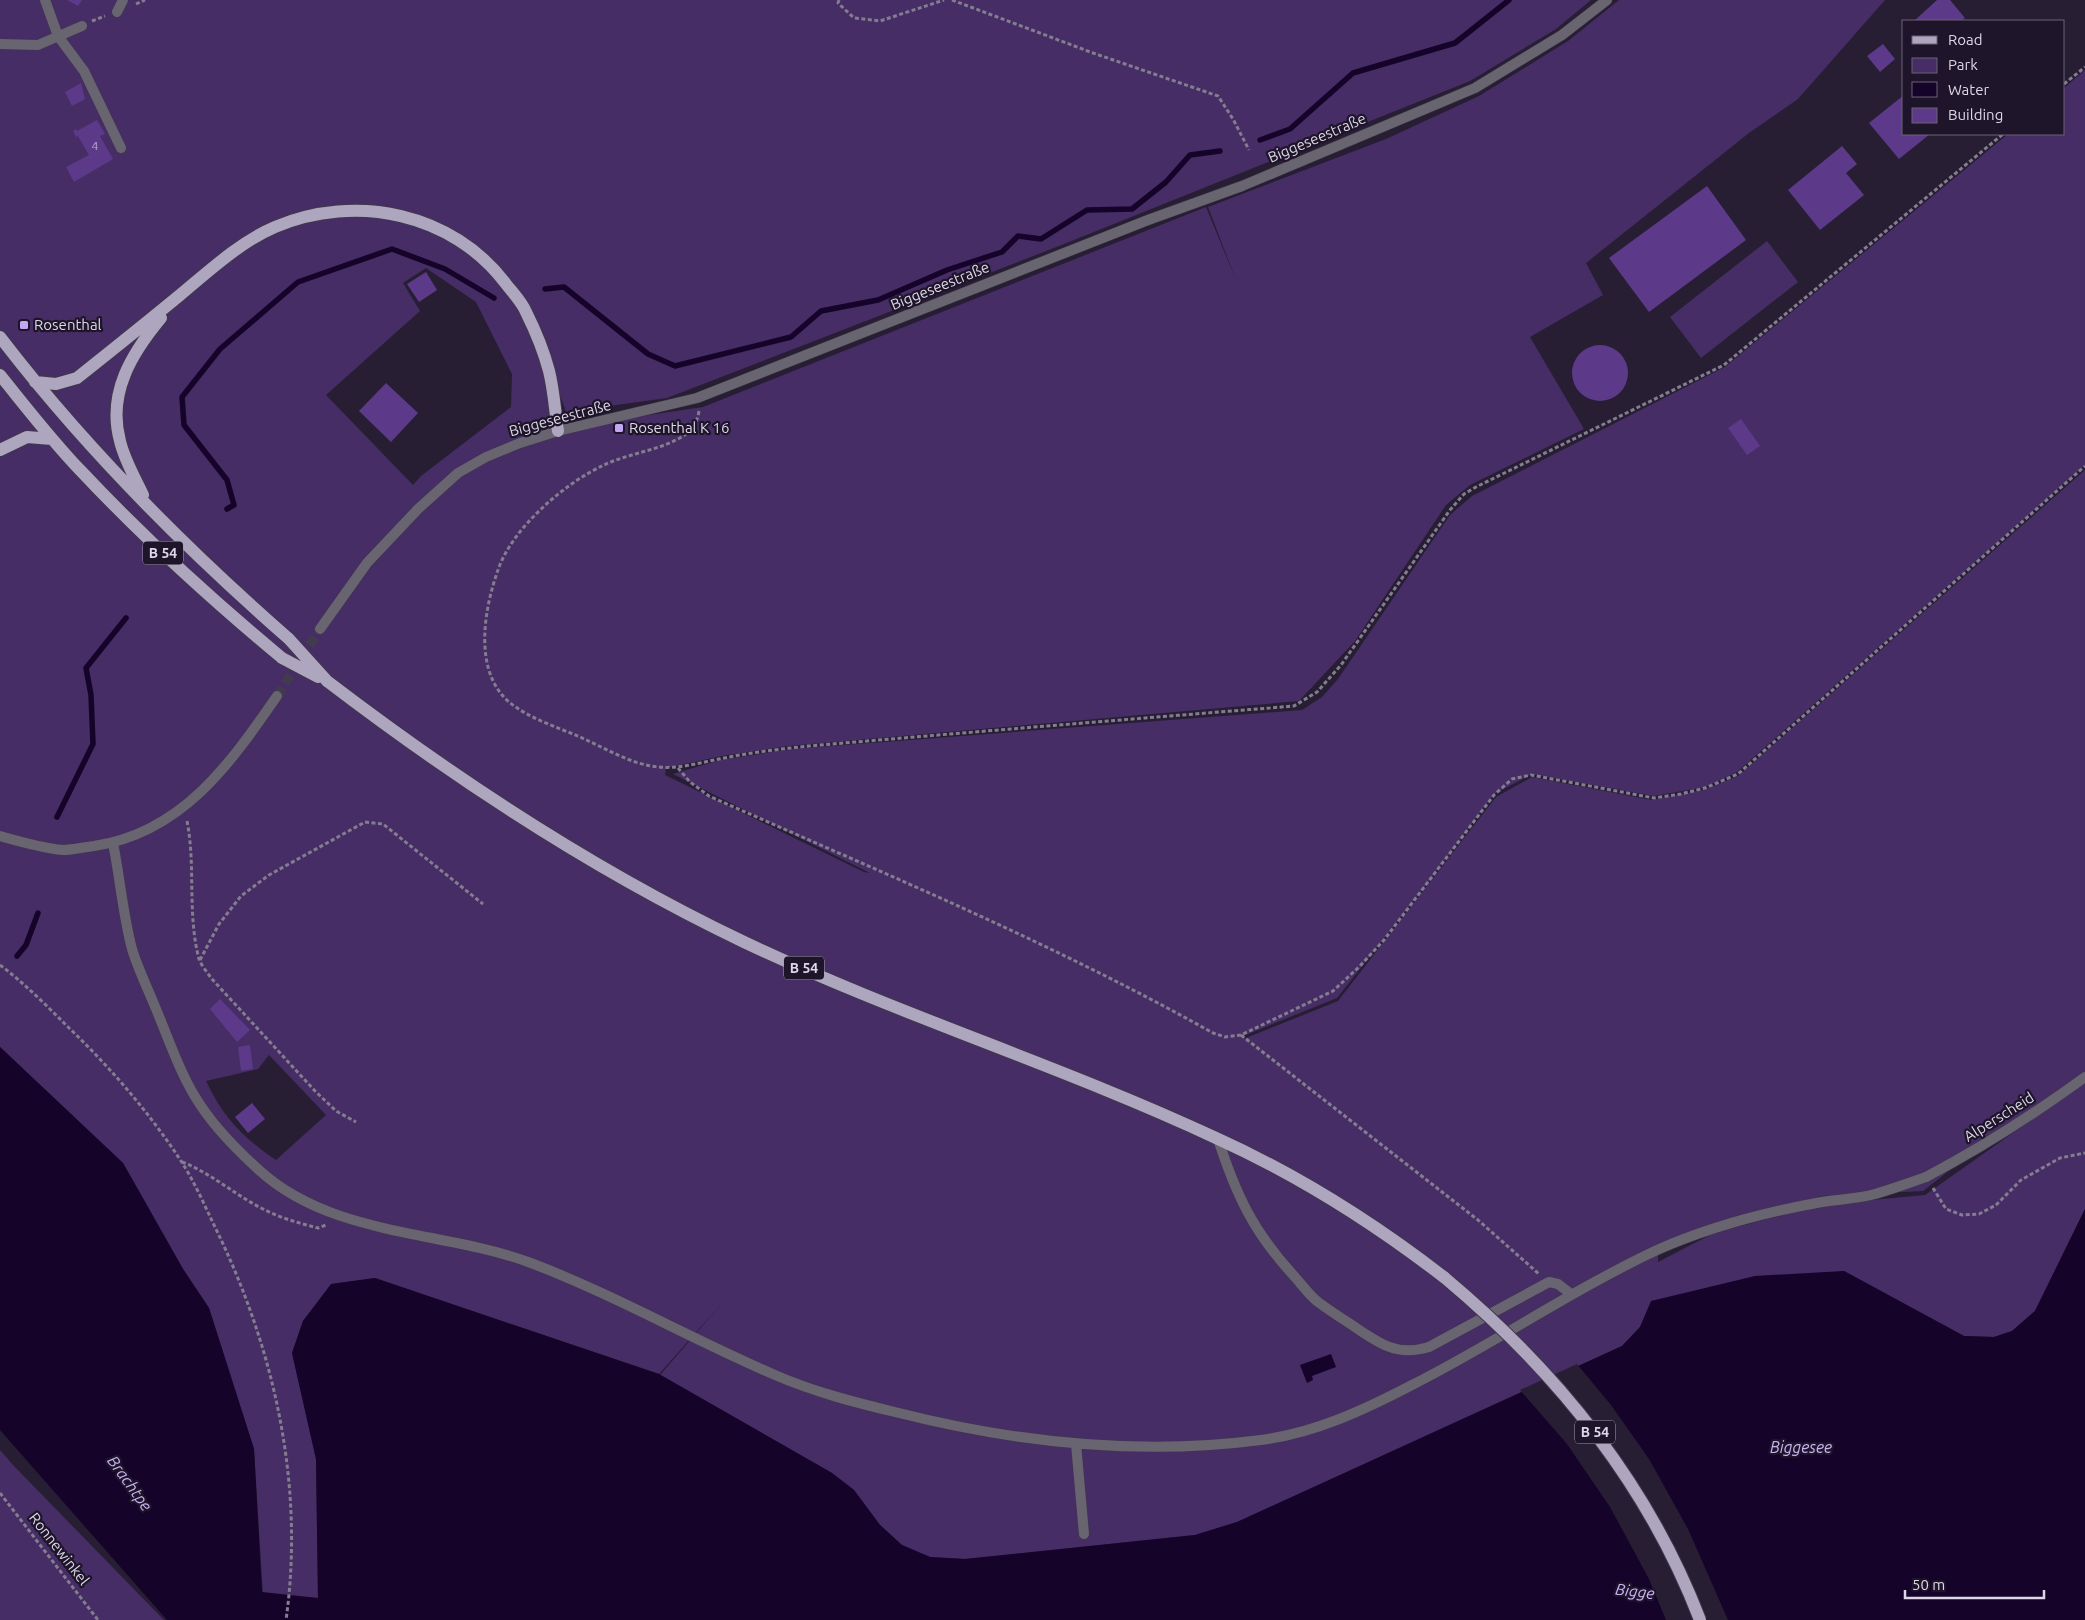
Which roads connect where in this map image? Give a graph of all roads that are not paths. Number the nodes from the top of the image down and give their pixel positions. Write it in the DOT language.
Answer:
graph roads {
  1 [pos="45,0"];
  2 [pos="123,0"];
  3 [pos="1607,0"];
  4 [pos="116,12"];
  5 [pos="82,26"];
  6 [pos="58,36"];
  7 [pos="0,44"];
  8 [pos="121,148"];
  9 [pos="179,296"];
  10 [pos="0,337"];
  11 [pos="0,375"];
  12 [pos="35,382"];
  13 [pos="558,431"];
  14 [pos="52,439"];
  15 [pos="0,450"];
  16 [pos="146,503"];
  17 [pos="320,630"];
  18 [pos="327,681"];
  19 [pos="277,696"];
  20 [pos="0,836"];
  21 [pos="113,843"];
  22 [pos="2085,1077"];
  23 [pos="1218,1139"];
  24 [pos="1571,1294"];
  25 [pos="1076,1444"];
  26 [pos="1084,1534"];
  27 [pos="1700,1620"];
  1 -- 6 [label="street"];
  2 -- 4 [label="street"];
  3 -- 13 [label="street, Biggeseestraße"];
  5 -- 6 [label="street"];
  6 -- 7 [label="street"];
  6 -- 8 [label="street"];
  9 -- 12 [label="main road"];
  9 -- 13 [label="main road"];
  9 -- 16 [label="main road"];
  10 -- 12 [label="main road, B 54"];
  11 -- 14 [label="main road, B 54"];
  12 -- 16 [label="main road, B 54"];
  13 -- 17 [label="street, Biggeseestraße"];
  14 -- 15 [label="main road"];
  14 -- 18 [label="main road, B 54, bridge"];
  16 -- 18 [label="main road, B 54, bridge"];
  18 -- 23 [label="main road, B 54"];
  19 -- 21 [label="street"];
  20 -- 21 [label="street"];
  21 -- 25 [label="street, Alperscheid"];
  22 -- 24 [label="street, Alperscheid"];
  23 -- 24 [label="street"];
  23 -- 27 [label="main road, B 54, bridge"];
  24 -- 25 [label="street, Alperscheid"];
  25 -- 26 [label="street"];
}
